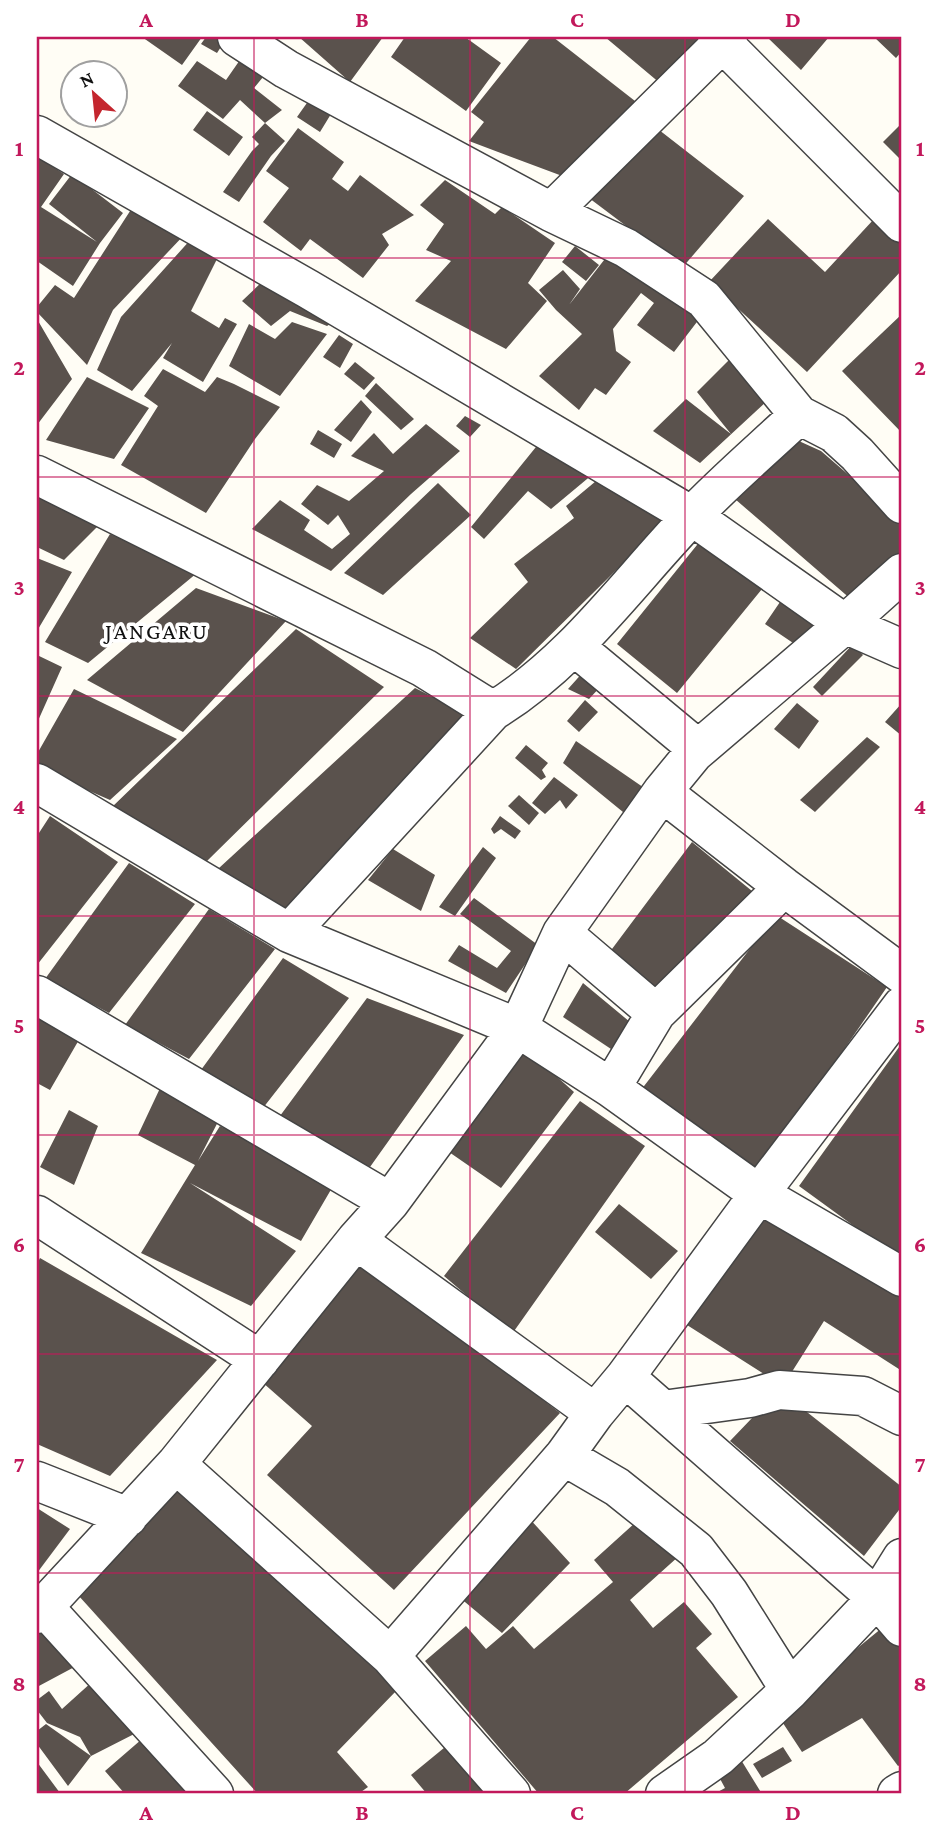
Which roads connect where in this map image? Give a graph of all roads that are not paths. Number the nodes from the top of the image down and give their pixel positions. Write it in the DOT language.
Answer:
graph roads {
  1 [pos="237,37"];
  2 [pos="723,38"];
  3 [pos="37,135"];
  4 [pos="551,212"];
  5 [pos="902,223"];
  6 [pos="799,415"];
  7 [pos="37,475"];
  8 [pos="902,505"];
  9 [pos="692,516"];
  10 [pos="902,572"];
  11 [pos="845,624"];
  12 [pos="574,646"];
  13 [pos="902,649"];
  14 [pos="493,711"];
  15 [pos="698,748"];
  16 [pos="37,783"];
  17 [pos="662,792"];
  18 [pos="784,887"];
  19 [pos="289,933"];
  20 [pos="562,933"];
  21 [pos="902,974"];
  22 [pos="37,995"];
  23 [pos="902,1006"];
  24 [pos="656,1013"];
  25 [pos="518,1028"];
  26 [pos="611,1088"];
  27 [pos="759,1194"];
  28 [pos="390,1202"];
  29 [pos="37,1215"];
  30 [pos="356,1240"];
  31 [pos="902,1278"];
  32 [pos="260,1360"];
  33 [pos="625,1377"];
  34 [pos="663,1410"];
  35 [pos="595,1413"];
  36 [pos="902,1416"];
  37 [pos="564,1456"];
  38 [pos="176,1464"];
  39 [pos="37,1482"];
  40 [pos="128,1517"];
  41 [pos="902,1558"];
  42 [pos="877,1598"];
  43 [pos="40,1611"];
  44 [pos="902,1626"];
  45 [pos="390,1656"];
  46 [pos="790,1689"];
  47 [pos="902,1791"];
  48 [pos="214,1794"];
  49 [pos="511,1794"];
  50 [pos="665,1794"];
  51 [pos="897,1794"];
  1 -- 4 [label="street"];
  2 -- 4 [label="street"];
  2 -- 5 [label="street"];
  3 -- 9 [label="street"];
  4 -- 6 [label="street"];
  6 -- 8 [label="street"];
  6 -- 9 [label="street"];
  7 -- 14 [label="street"];
  9 -- 11 [label="street"];
  9 -- 12 [label="street"];
  10 -- 11 [label="street"];
  11 -- 13 [label="street"];
  11 -- 15 [label="street"];
  12 -- 14 [label="street"];
  12 -- 15 [label="street"];
  14 -- 19 [label="street"];
  15 -- 17 [label="street"];
  16 -- 19 [label="street"];
  17 -- 18 [label="street"];
  17 -- 20 [label="street"];
  18 -- 21 [label="street"];
  18 -- 24 [label="street"];
  19 -- 25 [label="street"];
  20 -- 24 [label="street"];
  20 -- 25 [label="street"];
  22 -- 28 [label="street"];
  23 -- 27 [label="street"];
  24 -- 26 [label="street"];
  25 -- 26 [label="street"];
  25 -- 28 [label="street"];
  26 -- 27 [label="street"];
  27 -- 31 [label="street"];
  27 -- 33 [label="street"];
  28 -- 30 [label="street"];
  29 -- 32 [label="street"];
  30 -- 32 [label="street"];
  30 -- 35 [label="street"];
  32 -- 38 [label="street"];
  33 -- 34 [label="street"];
  33 -- 35 [label="street"];
  34 -- 36 [label="street"];
  34 -- 42 [label="street"];
  35 -- 37 [label="street"];
  37 -- 45 [label="street"];
  37 -- 46 [label="street"];
  38 -- 40 [label="street"];
  38 -- 45 [label="street"];
  39 -- 40 [label="street"];
  40 -- 43 [label="street"];
  41 -- 42 [label="street"];
  42 -- 44 [label="street"];
  42 -- 46 [label="street"];
  43 -- 48 [label="street"];
  45 -- 49 [label="street"];
  46 -- 50 [label="street"];
  47 -- 51 [label="street"];
}
